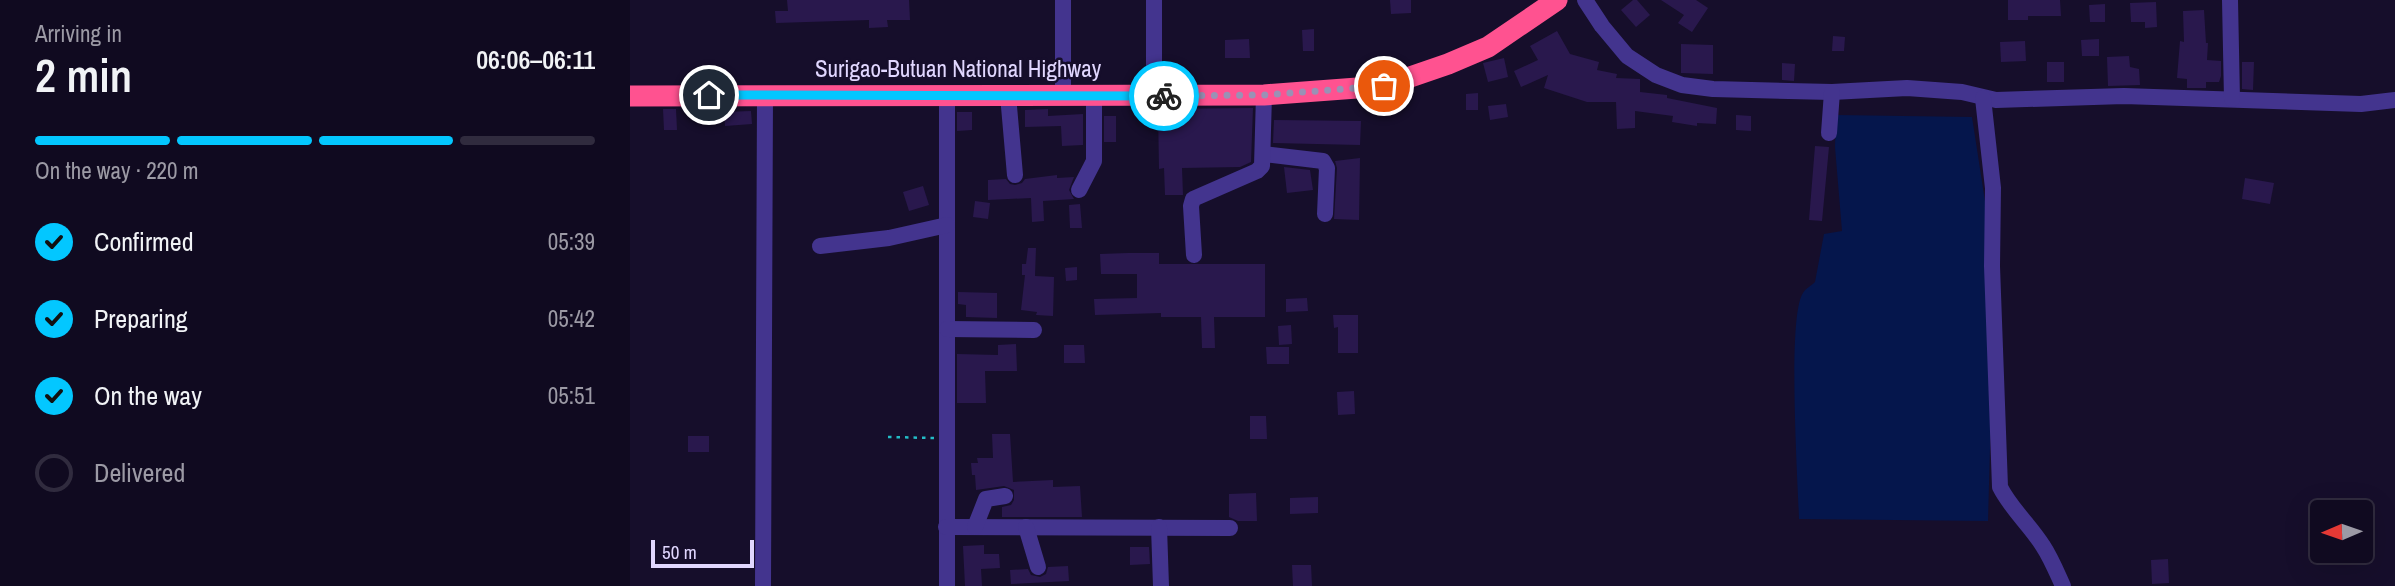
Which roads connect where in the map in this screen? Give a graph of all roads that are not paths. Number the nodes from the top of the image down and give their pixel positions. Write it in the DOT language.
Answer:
graph roads {
  1 [pos="1063,0"];
  2 [pos="1154,0"];
  3 [pos="1557,0"];
  4 [pos="1585,0"];
  5 [pos="2230,0"];
  6 [pos="1832,92"];
  7 [pos="765,95"];
  8 [pos="947,95"];
  9 [pos="1008,95"];
  10 [pos="1063,95"];
  11 [pos="1264,95"];
  12 [pos="630,96"];
  13 [pos="1094,96"];
  14 [pos="1154,96"];
  15 [pos="1983,98"];
  16 [pos="2232,99"];
  17 [pos="2395,100"];
  18 [pos="1829,134"];
  19 [pos="1263,154"];
  20 [pos="1015,175"];
  21 [pos="1079,190"];
  22 [pos="1325,214"];
  23 [pos="947,225"];
  24 [pos="820,246"];
  25 [pos="1194,256"];
  26 [pos="947,329"];
  27 [pos="1034,330"];
  28 [pos="1005,496"];
  29 [pos="946,527"];
  30 [pos="975,527"];
  31 [pos="1026,527"];
  32 [pos="1159,527"];
  33 [pos="1230,528"];
  34 [pos="1038,567"];
  35 [pos="763,586"];
  36 [pos="947,586"];
  37 [pos="1161,586"];
  38 [pos="2063,586"];
  1 -- 10 [label="street"];
  2 -- 14 [label="street"];
  3 -- 11 [label="highway, Surigao-Butuan National Highway"];
  4 -- 6 [label="street"];
  5 -- 16 [label="street"];
  6 -- 15 [label="street"];
  6 -- 18 [label="street"];
  7 -- 8 [label="highway, Surigao-Butuan National Highway"];
  7 -- 12 [label="highway, Surigao-Butuan National Highway"];
  7 -- 35 [label="street"];
  8 -- 9 [label="highway, Surigao-Butuan National Highway"];
  8 -- 23 [label="street"];
  9 -- 10 [label="highway, Surigao-Butuan National Highway"];
  9 -- 20 [label="street"];
  10 -- 13 [label="highway, Surigao-Butuan National Highway"];
  11 -- 14 [label="highway, Surigao-Butuan National Highway"];
  11 -- 19 [label="street"];
  13 -- 14 [label="highway, Surigao-Butuan National Highway"];
  13 -- 21 [label="street"];
  15 -- 16 [label="street"];
  15 -- 38 [label="street"];
  16 -- 17 [label="street"];
  19 -- 22 [label="street"];
  19 -- 25 [label="street"];
  23 -- 24 [label="street"];
  23 -- 26 [label="street"];
  26 -- 27 [label="street"];
  26 -- 29 [label="street"];
  28 -- 30 [label="street"];
  29 -- 30 [label="street"];
  29 -- 36 [label="street"];
  30 -- 31 [label="street"];
  31 -- 32 [label="street"];
  31 -- 34 [label="street"];
  32 -- 33 [label="street"];
  32 -- 37 [label="street"];
}
